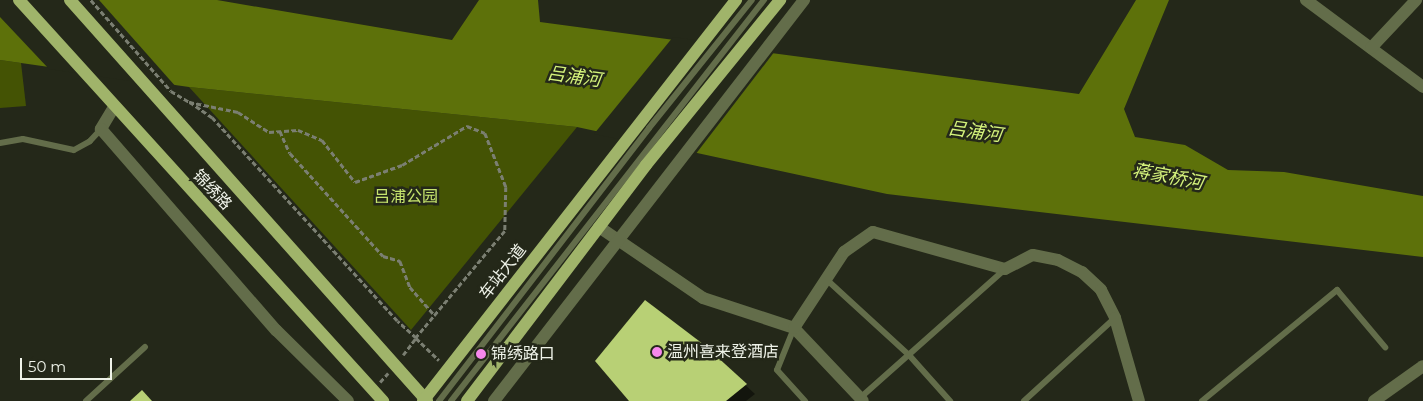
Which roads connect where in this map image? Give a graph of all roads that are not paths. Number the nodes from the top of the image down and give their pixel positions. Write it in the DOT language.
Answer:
graph roads {
  1 [pos="19,0"];
  2 [pos="70,0"];
  3 [pos="736,0"];
  4 [pos="752,0"];
  5 [pos="764,0"];
  6 [pos="780,0"];
  7 [pos="1306,0"];
  8 [pos="1416,0"];
  9 [pos="801,3"];
  10 [pos="1371,48"];
  11 [pos="1423,87"];
  12 [pos="114,108"];
  13 [pos="101,129"];
  14 [pos="0,143"];
  15 [pos="599,227"];
  16 [pos="619,241"];
  17 [pos="1005,269"];
  18 [pos="826,279"];
  19 [pos="1115,318"];
  20 [pos="794,328"];
  21 [pos="145,347"];
  22 [pos="1385,347"];
  23 [pos="908,355"];
  24 [pos="1423,366"];
  25 [pos="425,400"];
  26 [pos="862,400"];
  27 [pos="86,401"];
  28 [pos="348,401"];
  29 [pos="383,401"];
  30 [pos="440,401"];
  31 [pos="450,401"];
  32 [pos="468,401"];
  33 [pos="494,401"];
  34 [pos="805,401"];
  35 [pos="950,401"];
  36 [pos="1024,401"];
  37 [pos="1139,401"];
  38 [pos="1202,401"];
  39 [pos="1374,401"];
  1 -- 12 [label="main road, 锦绣路"];
  2 -- 25 [label="main road, 锦绣路"];
  3 -- 25 [label="main road, 车站大道"];
  4 -- 30 [label="lane"];
  5 -- 31 [label="lane"];
  6 -- 15 [label="main road"];
  7 -- 10 [label="street"];
  8 -- 10 [label="street"];
  9 -- 16 [label="street"];
  10 -- 11 [label="street"];
  12 -- 13 [label="street"];
  12 -- 29 [label="main road, 锦绣路"];
  13 -- 14 [label="lane"];
  13 -- 28 [label="street"];
  15 -- 16 [label="street"];
  15 -- 32 [label="main road"];
  16 -- 20 [label="street"];
  16 -- 33 [label="street"];
  17 -- 18 [label="street"];
  17 -- 19 [label="street"];
  17 -- 23 [label="lane"];
  18 -- 20 [label="street"];
  18 -- 23 [label="lane"];
  19 -- 36 [label="lane"];
  19 -- 37 [label="street"];
  20 -- 26 [label="street"];
  20 -- 34 [label="lane"];
  21 -- 27 [label="lane"];
  22 -- 38 [label="lane"];
  23 -- 26 [label="lane"];
  23 -- 35 [label="lane"];
  24 -- 39 [label="street"];
}
